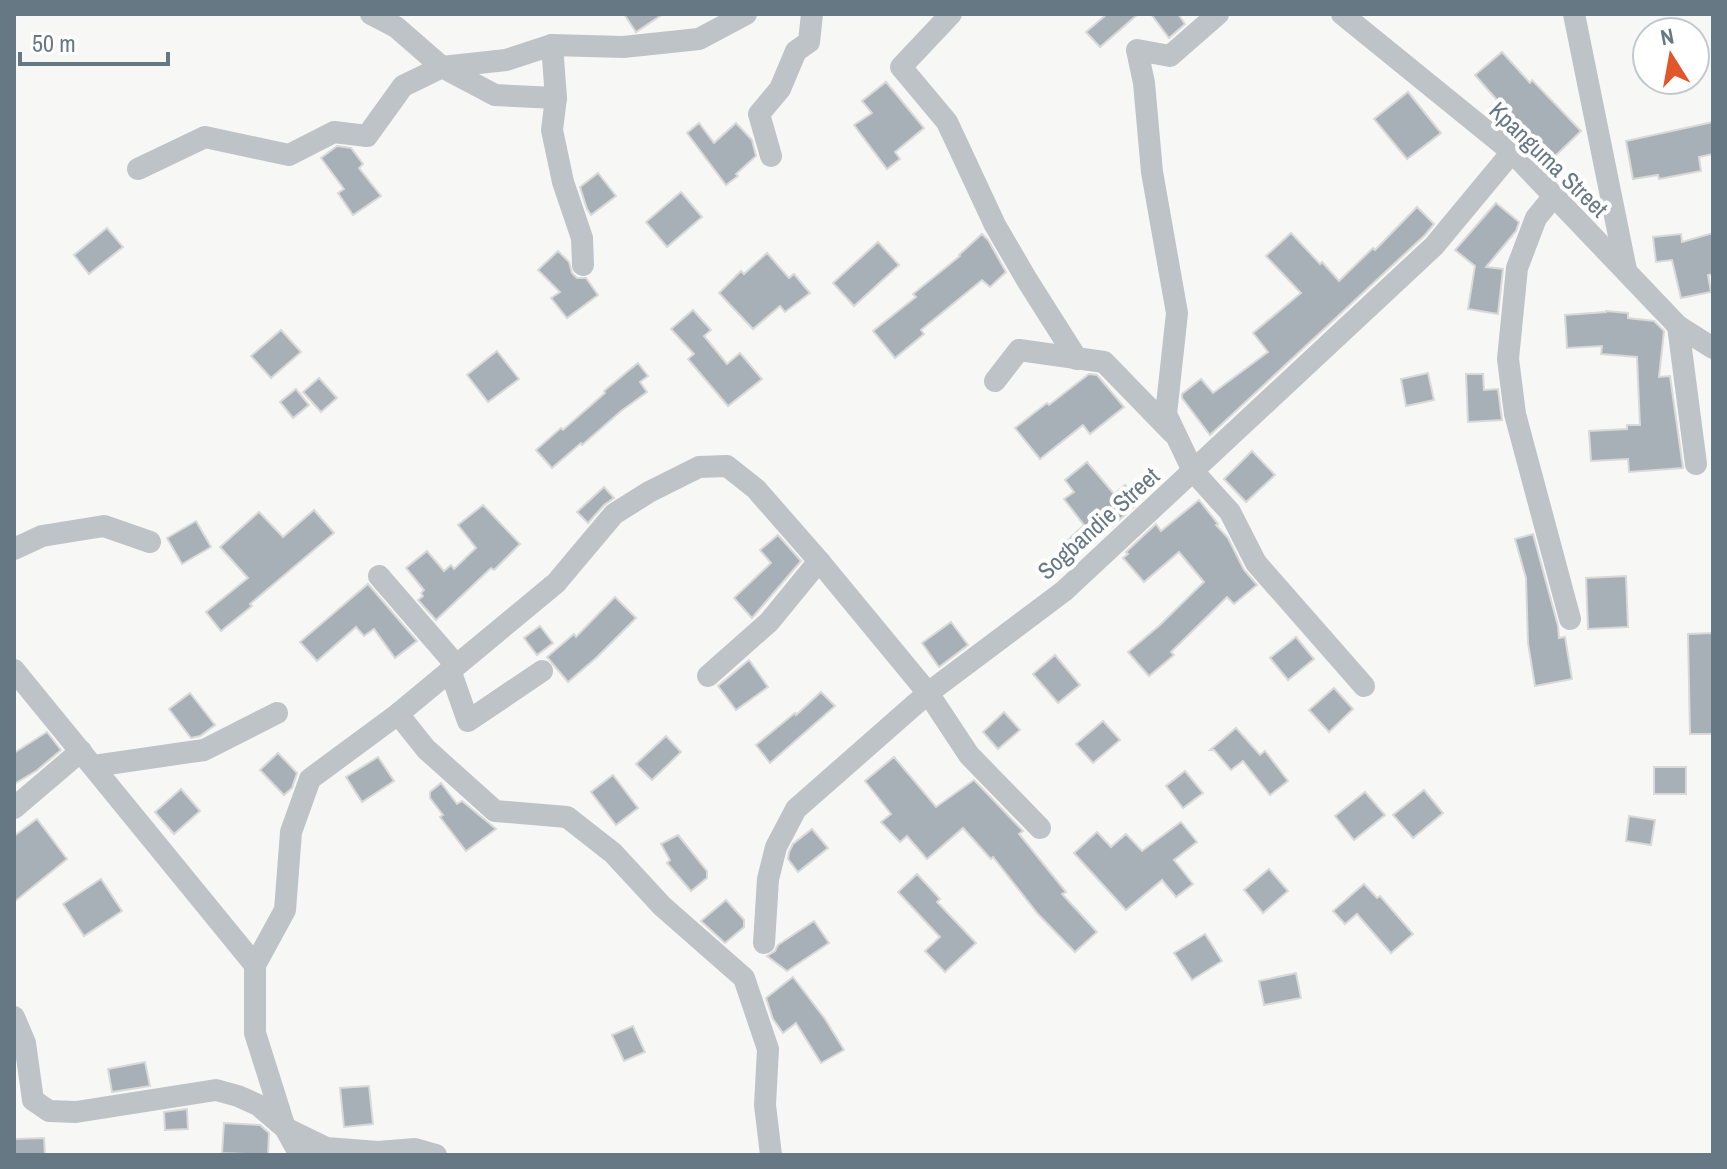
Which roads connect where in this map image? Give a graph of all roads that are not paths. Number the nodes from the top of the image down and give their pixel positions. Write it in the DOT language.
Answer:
graph roads {
  1 [pos="371,14"];
  2 [pos="746,14"];
  3 [pos="812,14"];
  4 [pos="951,14"];
  5 [pos="1218,14"];
  6 [pos="1342,14"];
  7 [pos="1574,14"];
  8 [pos="552,45"];
  9 [pos="442,67"];
  10 [pos="556,98"];
  11 [pos="1512,152"];
  12 [pos="771,156"];
  13 [pos="138,169"];
  14 [pos="1554,196"];
  15 [pos="583,265"];
  16 [pos="1626,271"];
  17 [pos="1678,326"];
  18 [pos="1713,348"];
  19 [pos="1077,359"];
  20 [pos="995,381"];
  21 [pos="1178,439"];
  22 [pos="1696,464"];
  23 [pos="1193,471"];
  24 [pos="150,542"];
  25 [pos="14,549"];
  26 [pos="819,561"];
  27 [pos="379,576"];
  28 [pos="1570,619"];
  29 [pos="453,667"];
  30 [pos="14,670"];
  31 [pos="542,671"];
  32 [pos="708,676"];
  33 [pos="1364,686"];
  34 [pos="928,693"];
  35 [pos="277,713"];
  36 [pos="398,714"];
  37 [pos="88,758"];
  38 [pos="14,808"];
  39 [pos="1040,828"];
  40 [pos="764,943"];
  41 [pos="255,965"];
  42 [pos="14,1017"];
  43 [pos="285,1128"];
  44 [pos="300,1155"];
  45 [pos="436,1155"];
  46 [pos="771,1155"];
  1 -- 9 [label="street"];
  2 -- 8 [label="street"];
  3 -- 12 [label="street"];
  4 -- 19 [label="street"];
  5 -- 21 [label="street"];
  6 -- 11 [label="street, Kpanguma Street"];
  7 -- 16 [label="street"];
  8 -- 9 [label="street"];
  8 -- 10 [label="street"];
  9 -- 10 [label="street"];
  9 -- 13 [label="street"];
  10 -- 15 [label="street"];
  11 -- 14 [label="street, Kpanguma Street"];
  11 -- 23 [label="street, Sogbandie Street"];
  14 -- 16 [label="street, Kpanguma Street"];
  14 -- 28 [label="street"];
  16 -- 17 [label="street, Kpanguma Street"];
  17 -- 18 [label="street, Kpanguma Street"];
  17 -- 22 [label="street"];
  19 -- 20 [label="street"];
  19 -- 21 [label="street"];
  21 -- 23 [label="street"];
  23 -- 33 [label="street"];
  23 -- 34 [label="street, Sogbandie Street"];
  24 -- 25 [label="street"];
  26 -- 29 [label="street"];
  26 -- 32 [label="street"];
  26 -- 34 [label="street"];
  27 -- 29 [label="street"];
  29 -- 31 [label="street"];
  29 -- 36 [label="street"];
  30 -- 37 [label="street"];
  34 -- 39 [label="street"];
  34 -- 40 [label="street, Sogbandie Street"];
  35 -- 37 [label="street"];
  36 -- 41 [label="street"];
  36 -- 46 [label="street"];
  37 -- 38 [label="street"];
  37 -- 41 [label="street"];
  41 -- 43 [label="street"];
  42 -- 43 [label="street"];
  43 -- 44 [label="street"];
  43 -- 45 [label="street"];
}
